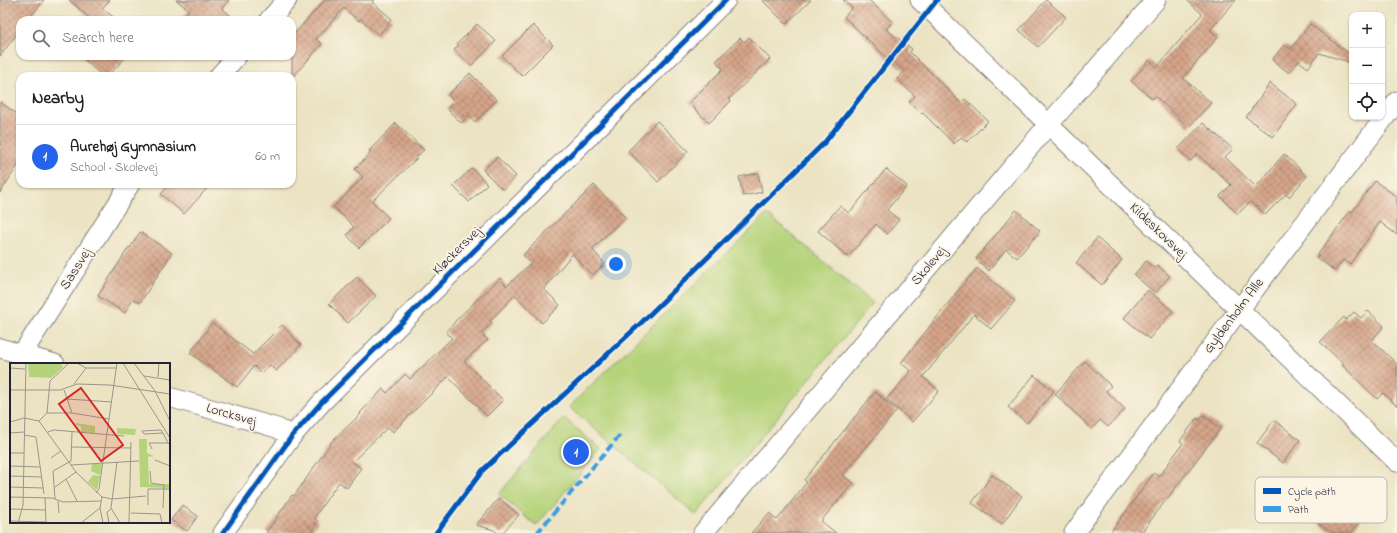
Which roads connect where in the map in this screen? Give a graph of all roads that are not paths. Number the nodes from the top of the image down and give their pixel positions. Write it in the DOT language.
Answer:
graph roads {
  1 [pos="287,0"];
  2 [pos="726,0"];
  3 [pos="920,0"];
  4 [pos="1156,0"];
  5 [pos="273,16"];
  6 [pos="233,60"];
  7 [pos="223,72"];
  8 [pos="1397,101"];
  9 [pos="1049,124"];
  10 [pos="127,188"];
  11 [pos="1239,310"];
  12 [pos="0,348"];
  13 [pos="22,354"];
  14 [pos="52,363"];
  15 [pos="170,397"];
  16 [pos="292,436"];
  17 [pos="1397,462"];
  18 [pos="223,533"];
  19 [pos="703,533"];
  20 [pos="1074,533"];
  1 -- 5 [label="street"];
  2 -- 16 [label="street, Kløckersvej"];
  3 -- 9 [label="street, Kildeskovsvej"];
  4 -- 9 [label="street, Skolevej"];
  6 -- 7 [label="street"];
  8 -- 11 [label="street, Gyldenholm Alle"];
  9 -- 11 [label="street, Kildeskovsvej"];
  9 -- 19 [label="street, Skolevej"];
  10 -- 13 [label="street, Sassvej"];
  11 -- 17 [label="street, Kildeskovsvej"];
  11 -- 20 [label="street, Gyldenholm Alle"];
  12 -- 13 [label="street"];
  13 -- 14 [label="street"];
  15 -- 16 [label="street, Lorcksvej"];
  16 -- 18 [label="street, Kløckersvej"];
}
